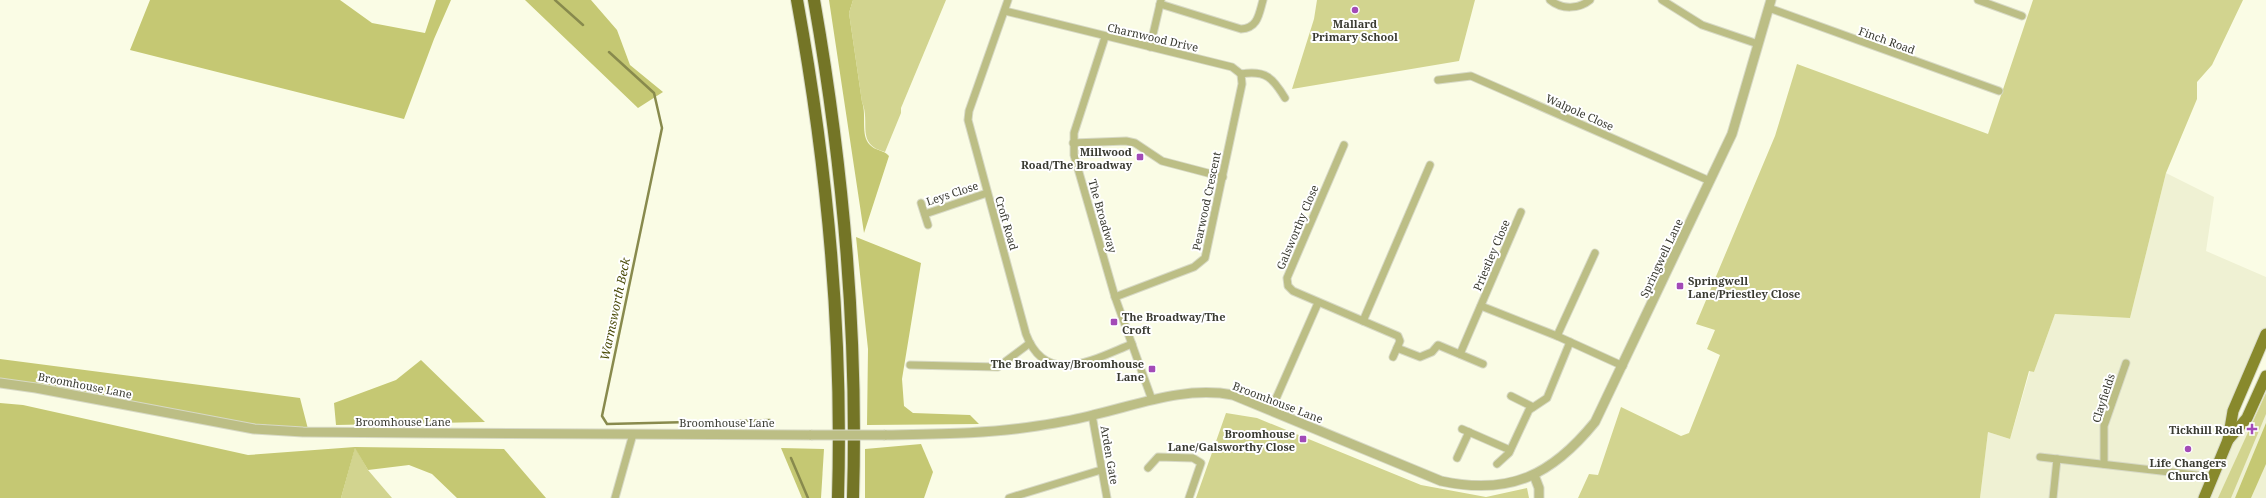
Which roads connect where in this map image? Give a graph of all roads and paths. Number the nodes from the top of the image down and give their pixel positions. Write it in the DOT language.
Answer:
graph roads {
  1 [pos="797,0"];
  2 [pos="814,0"];
  3 [pos="1008,0"];
  4 [pos="1263,0"];
  5 [pos="1550,0"];
  6 [pos="1590,0"];
  7 [pos="1662,0"];
  8 [pos="1978,0"];
  9 [pos="1160,2"];
  10 [pos="1770,4"];
  11 [pos="1005,11"];
  12 [pos="2022,16"];
  13 [pos="1105,37"];
  14 [pos="1758,44"];
  15 [pos="1150,47"];
  16 [pos="1241,74"];
  17 [pos="1438,80"];
  18 [pos="1999,91"];
  19 [pos="1285,98"];
  20 [pos="1073,143"];
  21 [pos="1344,145"];
  22 [pos="1430,165"];
  23 [pos="1223,177"];
  24 [pos="1710,181"];
  25 [pos="987,193"];
  26 [pos="921,203"];
  27 [pos="1521,212"];
  28 [pos="925,214"];
  29 [pos="928,225"];
  30 [pos="1595,253"];
  31 [pos="1115,297"];
  32 [pos="1318,302"];
  33 [pos="1481,306"];
  34 [pos="1363,321"];
  35 [pos="2266,334"];
  36 [pos="1557,336"];
  37 [pos="1570,342"];
  38 [pos="1030,343"];
  39 [pos="1132,344"];
  40 [pos="1397,348"];
  41 [pos="1460,354"];
  42 [pos="1393,357"];
  43 [pos="2126,363"];
  44 [pos="1483,364"];
  45 [pos="910,365"];
  46 [pos="1623,366"];
  47 [pos="2266,376"];
  48 [pos="0,383"];
  49 [pos="1511,396"];
  50 [pos="1152,400"];
  51 [pos="1532,407"];
  52 [pos="1271,410"];
  53 [pos="1092,415"];
  54 [pos="633,434"];
  55 [pos="2228,440"];
  56 [pos="1510,450"];
  57 [pos="2040,457"];
  58 [pos="1457,458"];
  59 [pos="2057,459"];
  60 [pos="1497,464"];
  61 [pos="2104,464"];
  62 [pos="1148,468"];
  63 [pos="1101,470"];
  64 [pos="1534,475"];
  65 [pos="2213,477"];
  66 [pos="615,498"];
  67 [pos="838,498"];
  68 [pos="853,498"];
  69 [pos="1009,498"];
  70 [pos="1107,498"];
  71 [pos="1189,498"];
  72 [pos="1539,498"];
  73 [pos="2053,498"];
  74 [pos="2204,498"];
  1 -- 67 [label="highway"];
  2 -- 68 [label="highway"];
  3 -- 11 [label="street, Croft Road"];
  4 -- 9 [label="street"];
  5 -- 6 [label="street"];
  7 -- 14 [label="street"];
  8 -- 12 [label="street"];
  9 -- 15 [label="street"];
  10 -- 14 [label="street, Springwell Lane"];
  10 -- 18 [label="street, Finch Road"];
  11 -- 13 [label="street, Charnwood Drive"];
  11 -- 25 [label="street, Croft Road"];
  13 -- 15 [label="street, Charnwood Drive"];
  13 -- 20 [label="street, The Broadway"];
  14 -- 24 [label="street, Springwell Lane"];
  15 -- 16 [label="street, Charnwood Drive"];
  16 -- 19 [label="street, Charnwood Drive"];
  16 -- 23 [label="street, Pearwood Crescent"];
  17 -- 24 [label="street, Walpole Close"];
  20 -- 23 [label="street"];
  20 -- 31 [label="street, The Broadway"];
  21 -- 32 [label="street, Galsworthy Close"];
  22 -- 34 [label="street"];
  23 -- 31 [label="street, Pearwood Crescent"];
  24 -- 46 [label="street, Springwell Lane"];
  25 -- 28 [label="street, Leys Close"];
  25 -- 38 [label="street, Croft Road"];
  26 -- 28 [label="street, Leys Close"];
  27 -- 33 [label="street, Priestley Close"];
  28 -- 29 [label="street, Leys Close"];
  30 -- 36 [label="street"];
  31 -- 39 [label="street, The Broadway"];
  32 -- 34 [label="street, Galsworthy Close"];
  32 -- 52 [label="street"];
  33 -- 36 [label="street, Priestley Close"];
  33 -- 41 [label="street, Priestley Close"];
  34 -- 40 [label="street, Galsworthy Close"];
  35 -- 55 [label="main road"];
  36 -- 37 [label="street, Priestley Close"];
  37 -- 46 [label="street, Priestley Close"];
  37 -- 51 [label="street"];
  38 -- 39 [label="street, Croft Road"];
  38 -- 45 [label="street"];
  39 -- 50 [label="street, The Broadway"];
  40 -- 41 [label="street"];
  40 -- 42 [label="street"];
  41 -- 44 [label="street"];
  43 -- 61 [label="street, Clayfields"];
  46 -- 64 [label="street, Springwell Lane"];
  47 -- 55 [label="main road"];
  48 -- 54 [label="street, Broomhouse Lane"];
  49 -- 51 [label="street"];
  50 -- 52 [label="street, Broomhouse Lane"];
  50 -- 53 [label="street, Broomhouse Lane"];
  51 -- 56 [label="street"];
  52 -- 64 [label="street, Broomhouse Lane"];
  53 -- 54 [label="street, Broomhouse Lane, bridge"];
  53 -- 63 [label="street, Arden Gate"];
  54 -- 66 [label="street"];
  55 -- 65 [label="main road"];
  56 -- 58 [label="street"];
  56 -- 60 [label="street"];
  57 -- 59 [label="street"];
  59 -- 61 [label="street"];
  59 -- 73 [label="street"];
  61 -- 65 [label="street"];
  62 -- 71 [label="street"];
  63 -- 69 [label="street"];
  63 -- 70 [label="street, Arden Gate"];
  64 -- 72 [label="street"];
  65 -- 74 [label="main road"];
}
